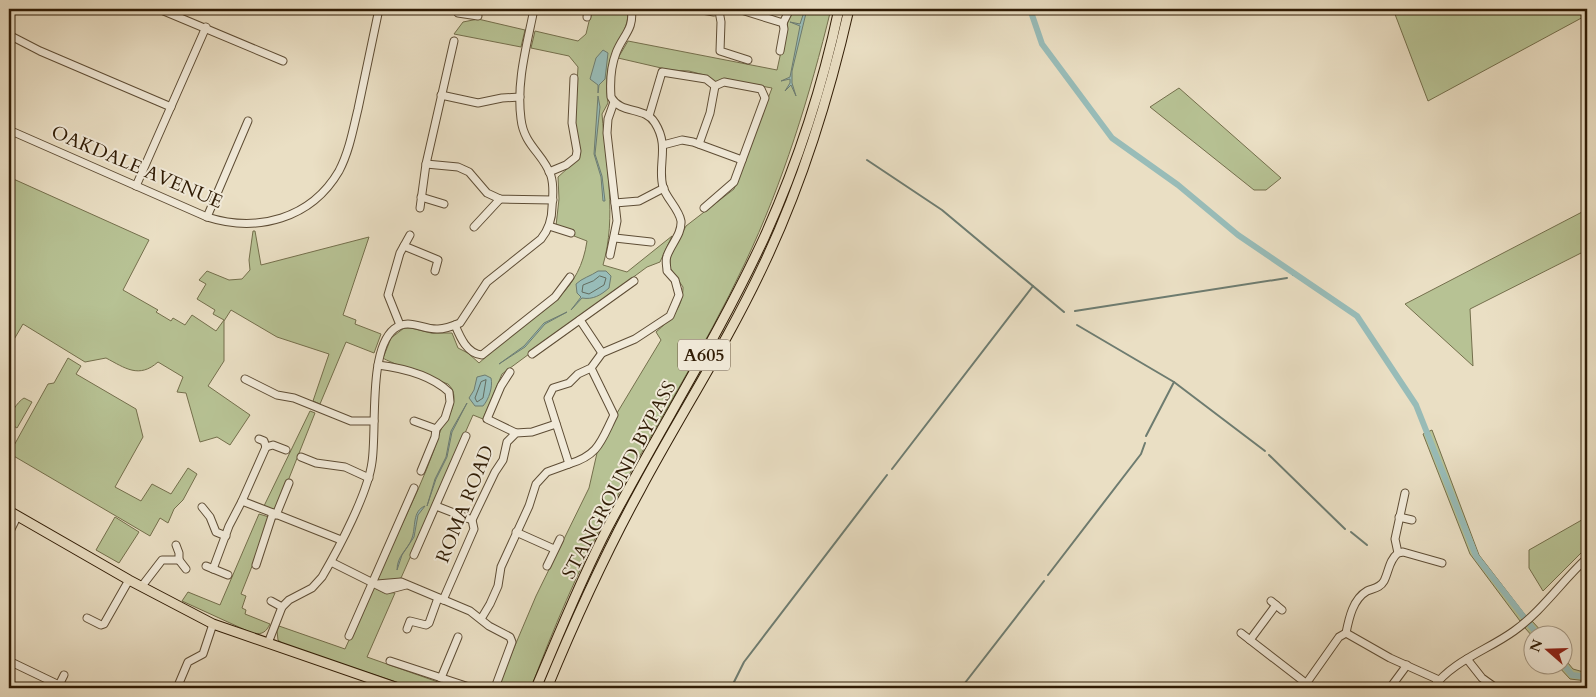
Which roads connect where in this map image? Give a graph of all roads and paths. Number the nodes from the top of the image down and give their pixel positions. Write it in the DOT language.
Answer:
graph roads {
  1 [pos="160,9"];
  2 [pos="379,9"];
  3 [pos="534,9"];
  4 [pos="588,9"];
  5 [pos="631,9"];
  6 [pos="696,9"];
  7 [pos="738,9"];
  8 [pos="790,9"];
  9 [pos="839,9"];
  10 [pos="849,9"];
  11 [pos="719,10"];
  12 [pos="468,11"];
  13 [pos="458,13"];
  14 [pos="478,16"];
  15 [pos="587,17"];
  16 [pos="782,23"];
  17 [pos="206,28"];
  18 [pos="9,35"];
  19 [pos="454,41"];
  20 [pos="780,51"];
  21 [pos="748,60"];
  22 [pos="283,61"];
  23 [pos="574,78"];
  24 [pos="715,86"];
  25 [pos="441,95"];
  26 [pos="520,98"];
  27 [pos="614,102"];
  28 [pos="171,107"];
  29 [pos="649,116"];
  30 [pos="248,121"];
  31 [pos="9,130"];
  32 [pos="699,144"];
  33 [pos="663,145"];
  34 [pos="742,160"];
  35 [pos="426,164"];
  36 [pos="549,172"];
  37 [pos="136,186"];
  38 [pos="664,188"];
  39 [pos="421,198"];
  40 [pos="500,199"];
  41 [pos="553,200"];
  42 [pos="615,203"];
  43 [pos="444,204"];
  44 [pos="420,208"];
  45 [pos="704,208"];
  46 [pos="207,217"];
  47 [pos="549,226"];
  48 [pos="474,227"];
  49 [pos="571,233"];
  50 [pos="410,235"];
  51 [pos="615,238"];
  52 [pos="651,242"];
  53 [pos="404,246"];
  54 [pos="610,255"];
  55 [pos="435,271"];
  56 [pos="570,277"];
  57 [pos="634,281"];
  58 [pos="580,320"];
  59 [pos="400,325"];
  60 [pos="455,325"];
  61 [pos="602,352"];
  62 [pos="532,354"];
  63 [pos="378,364"];
  64 [pos="590,368"];
  65 [pos="510,372"];
  66 [pos="245,378"];
  67 [pos="374,421"];
  68 [pos="414,421"];
  69 [pos="556,424"];
  70 [pos="436,429"];
  71 [pos="516,433"];
  72 [pos="466,436"];
  73 [pos="259,440"];
  74 [pos="266,447"];
  75 [pos="286,450"];
  76 [pos="301,457"];
  77 [pos="569,464"];
  78 [pos="421,472"];
  79 [pos="369,478"];
  80 [pos="289,483"];
  81 [pos="414,488"];
  82 [pos="1404,493"];
  83 [pos="242,501"];
  84 [pos="436,506"];
  85 [pos="202,507"];
  86 [pos="13,514"];
  87 [pos="275,514"];
  88 [pos="1398,517"];
  89 [pos="472,520"];
  90 [pos="1412,520"];
  91 [pos="9,532"];
  92 [pos="516,532"];
  93 [pos="226,536"];
  94 [pos="560,539"];
  95 [pos="341,540"];
  96 [pos="176,545"];
  97 [pos="554,550"];
  98 [pos="1398,553"];
  99 [pos="414,555"];
  100 [pos="1587,558"];
  101 [pos="178,560"];
  102 [pos="331,562"];
  103 [pos="1442,563"];
  104 [pos="256,565"];
  105 [pos="1584,565"];
  106 [pos="547,566"];
  107 [pos="186,569"];
  108 [pos="228,575"];
  109 [pos="129,580"];
  110 [pos="375,583"];
  111 [pos="142,586"];
  112 [pos="441,599"];
  113 [pos="271,601"];
  114 [pos="282,607"];
  115 [pos="1282,610"];
  116 [pos="87,618"];
  117 [pos="481,619"];
  118 [pos="213,624"];
  119 [pos="407,629"];
  120 [pos="1346,633"];
  121 [pos="1241,634"];
  122 [pos="348,636"];
  123 [pos="458,638"];
  124 [pos="1250,640"];
  125 [pos="268,643"];
  126 [pos="1467,659"];
  127 [pos="9,661"];
  128 [pos="390,661"];
  129 [pos="1407,665"];
  130 [pos="64,675"];
  131 [pos="441,678"];
  132 [pos="1436,684"];
  133 [pos="1305,686"];
  134 [pos="58,687"];
  135 [pos="392,687"];
  136 [pos="177,688"];
  137 [pos="472,688"];
  138 [pos="492,688"];
  139 [pos="536,688"];
  140 [pos="548,688"];
  141 [pos="1390,688"];
  142 [pos="1444,688"];
  143 [pos="1494,688"];
  1 -- 17 [label="street"];
  2 -- 46 [label="street, OAKDALE AVENUE"];
  3 -- 26 [label="street"];
  4 -- 15 [label="street"];
  5 -- 27 [label="street"];
  6 -- 11 [label="street"];
  7 -- 16 [label="street"];
  8 -- 16 [label="street"];
  9 -- 139 [label="main road, STANGROUND BYPASS / A605"];
  10 -- 140 [label="main road, STANGROUND BYPASS / A605"];
  11 -- 21 [label="street"];
  12 -- 13 [label="street"];
  12 -- 14 [label="street"];
  16 -- 20 [label="street"];
  17 -- 22 [label="street"];
  17 -- 28 [label="street"];
  18 -- 28 [label="street"];
  19 -- 25 [label="street"];
  23 -- 36 [label="street"];
  24 -- 29 [label="street"];
  24 -- 32 [label="street"];
  24 -- 34 [label="street"];
  25 -- 26 [label="street"];
  25 -- 35 [label="street"];
  26 -- 36 [label="street"];
  27 -- 29 [label="street"];
  27 -- 42 [label="street"];
  28 -- 37 [label="street"];
  29 -- 33 [label="street"];
  30 -- 46 [label="street"];
  31 -- 37 [label="street, OAKDALE AVENUE"];
  32 -- 33 [label="street"];
  32 -- 34 [label="street"];
  33 -- 38 [label="street"];
  34 -- 45 [label="street"];
  35 -- 39 [label="street"];
  35 -- 40 [label="street"];
  36 -- 41 [label="street"];
  37 -- 46 [label="street, OAKDALE AVENUE"];
  38 -- 42 [label="street"];
  38 -- 61 [label="street"];
  39 -- 43 [label="street"];
  39 -- 44 [label="street"];
  40 -- 41 [label="street"];
  40 -- 48 [label="street"];
  41 -- 47 [label="street"];
  42 -- 51 [label="street"];
  47 -- 49 [label="street"];
  47 -- 60 [label="street"];
  50 -- 53 [label="street"];
  51 -- 52 [label="street"];
  51 -- 54 [label="street"];
  53 -- 55 [label="street"];
  53 -- 59 [label="street"];
  56 -- 60 [label="street"];
  57 -- 58 [label="street"];
  58 -- 61 [label="street"];
  58 -- 62 [label="street"];
  59 -- 60 [label="street"];
  59 -- 63 [label="street"];
  61 -- 64 [label="street"];
  63 -- 67 [label="street"];
  63 -- 70 [label="street"];
  64 -- 69 [label="street"];
  64 -- 77 [label="street"];
  65 -- 71 [label="street"];
  66 -- 67 [label="street"];
  67 -- 79 [label="street"];
  68 -- 70 [label="street"];
  69 -- 71 [label="street, ROMA ROAD"];
  69 -- 77 [label="street"];
  70 -- 78 [label="street"];
  71 -- 89 [label="street, ROMA ROAD"];
  72 -- 84 [label="street"];
  73 -- 74 [label="street"];
  74 -- 75 [label="street"];
  74 -- 83 [label="street"];
  76 -- 79 [label="street"];
  77 -- 92 [label="street"];
  79 -- 95 [label="street"];
  80 -- 87 [label="street"];
  81 -- 110 [label="street"];
  82 -- 88 [label="street"];
  83 -- 87 [label="street"];
  83 -- 93 [label="street"];
  84 -- 89 [label="street"];
  84 -- 99 [label="street"];
  85 -- 93 [label="street"];
  86 -- 91 [label="street"];
  86 -- 109 [label="main road"];
  87 -- 95 [label="street"];
  87 -- 104 [label="street"];
  88 -- 90 [label="street"];
  88 -- 98 [label="street"];
  89 -- 112 [label="street, ROMA ROAD"];
  92 -- 97 [label="street"];
  92 -- 117 [label="street"];
  93 -- 108 [label="street"];
  94 -- 97 [label="street"];
  95 -- 102 [label="street"];
  96 -- 101 [label="street"];
  97 -- 106 [label="street"];
  98 -- 103 [label="street"];
  98 -- 120 [label="street"];
  100 -- 105 [label="street"];
  101 -- 107 [label="street"];
  101 -- 111 [label="street"];
  102 -- 110 [label="street"];
  102 -- 114 [label="street"];
  105 -- 126 [label="street"];
  109 -- 111 [label="main road"];
  109 -- 116 [label="street"];
  110 -- 112 [label="street"];
  110 -- 122 [label="street"];
  111 -- 118 [label="main road"];
  112 -- 117 [label="street"];
  112 -- 119 [label="street, ROMA ROAD"];
  113 -- 114 [label="street"];
  114 -- 125 [label="street"];
  115 -- 124 [label="street"];
  117 -- 138 [label="street"];
  118 -- 125 [label="main road"];
  118 -- 136 [label="street"];
  120 -- 129 [label="street"];
  120 -- 133 [label="street"];
  121 -- 124 [label="street"];
  123 -- 131 [label="street"];
  124 -- 133 [label="street"];
  125 -- 135 [label="main road"];
  126 -- 132 [label="street"];
  126 -- 143 [label="street"];
  127 -- 134 [label="street"];
  128 -- 131 [label="street"];
  129 -- 132 [label="street"];
  129 -- 141 [label="street"];
  130 -- 134 [label="street"];
  131 -- 137 [label="street"];
  132 -- 142 [label="street"];
}
